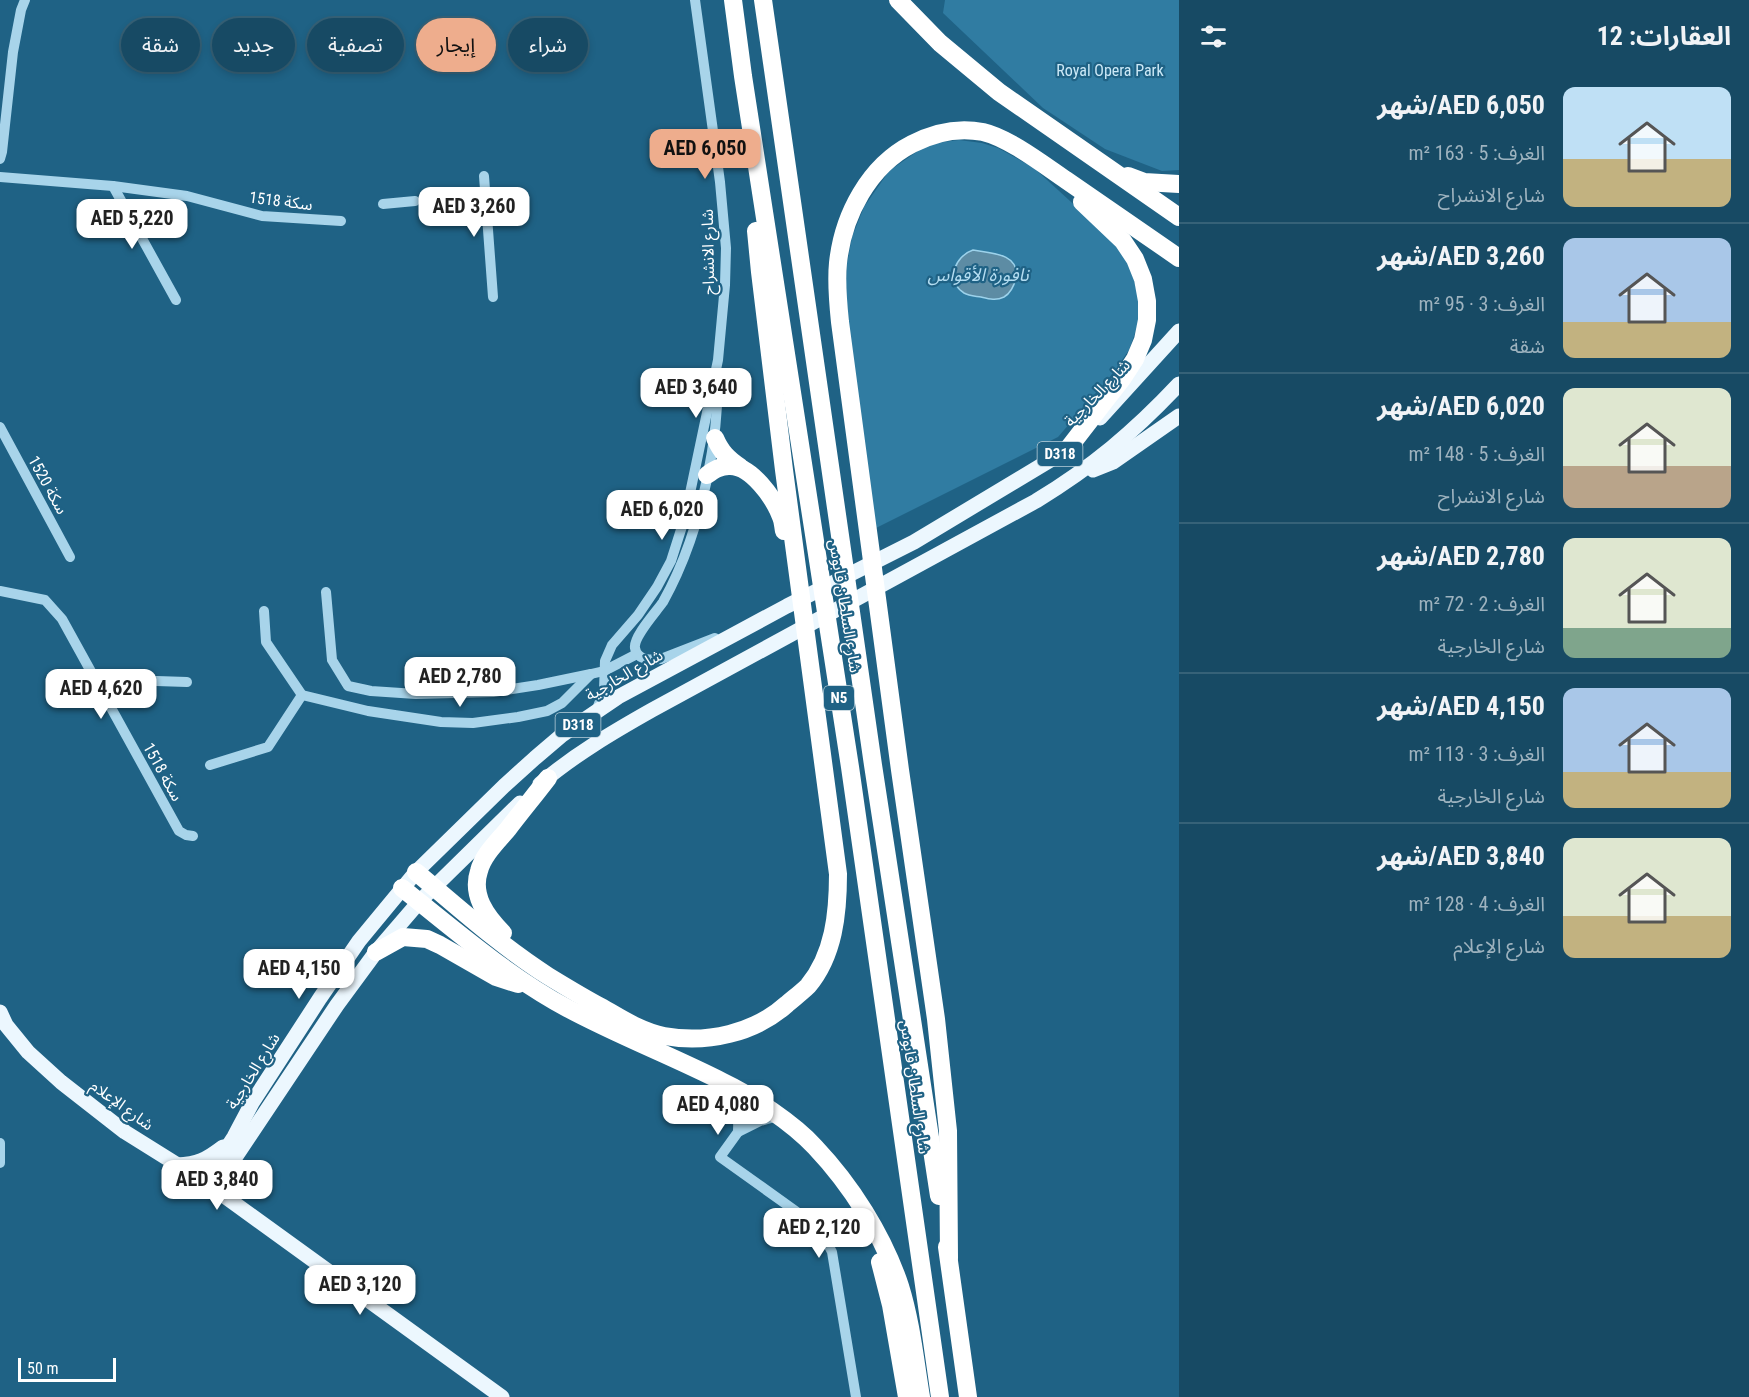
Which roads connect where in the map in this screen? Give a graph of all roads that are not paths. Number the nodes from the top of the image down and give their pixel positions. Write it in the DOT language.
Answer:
graph roads {
  1 [pos="25,0"];
  2 [pos="693,0"];
  3 [pos="733,0"];
  4 [pos="763,0"];
  5 [pos="898,0"];
  6 [pos="743,76"];
  7 [pos="1077,146"];
  8 [pos="0,159"];
  9 [pos="1039,162"];
  10 [pos="484,176"];
  11 [pos="0,177"];
  12 [pos="1179,184"];
  13 [pos="113,186"];
  14 [pos="415,201"];
  15 [pos="383,204"];
  16 [pos="1179,217"];
  17 [pos="341,221"];
  18 [pos="1179,258"];
  19 [pos="493,297"];
  20 [pos="176,300"];
  21 [pos="1179,331"];
  22 [pos="718,360"];
  23 [pos="1179,384"];
  24 [pos="710,396"];
  25 [pos="1179,416"];
  26 [pos="0,428"];
  27 [pos="715,438"];
  28 [pos="1067,450"];
  29 [pos="740,467"];
  30 [pos="707,475"];
  31 [pos="1071,480"];
  32 [pos="70,557"];
  33 [pos="0,591"];
  34 [pos="326,592"];
  35 [pos="264,611"];
  36 [pos="760,620"];
  37 [pos="806,632"];
  38 [pos="637,654"];
  39 [pos="604,671"];
  40 [pos="591,674"];
  41 [pos="95,679"];
  42 [pos="188,682"];
  43 [pos="302,695"];
  44 [pos="596,712"];
  45 [pos="210,765"];
  46 [pos="548,778"];
  47 [pos="193,836"];
  48 [pos="416,872"];
  49 [pos="402,888"];
  50 [pos="435,888"];
  51 [pos="419,902"];
  52 [pos="376,952"];
  53 [pos="547,975"];
  54 [pos="536,990"];
  55 [pos="0,1012"];
  56 [pos="725,1083"];
  57 [pos="778,1116"];
  58 [pos="738,1132"];
  59 [pos="0,1143"];
  60 [pos="236,1145"];
  61 [pos="0,1163"];
  62 [pos="177,1165"];
  63 [pos="209,1185"];
  64 [pos="239,1207"];
  65 [pos="868,1220"];
  66 [pos="949,1258"];
  67 [pos="502,1397"];
  68 [pos="856,1397"];
  69 [pos="906,1397"];
  70 [pos="921,1397"];
  71 [pos="940,1397"];
  72 [pos="968,1397"];
  1 -- 8 [label="street"];
  2 -- 22 [label="street, شارع الانشراح"];
  3 -- 6 [label="highway, شارع السلطان قابوس / N5"];
  4 -- 66 [label="highway, شارع السلطان قابوس / N5"];
  5 -- 7 [label="highway"];
  6 -- 37 [label="highway"];
  6 -- 71 [label="highway, شارع السلطان قابوس / N5"];
  7 -- 12 [label="highway"];
  7 -- 16 [label="highway"];
  9 -- 18 [label="highway"];
  9 -- 28 [label="highway"];
  9 -- 66 [label="highway"];
  10 -- 19 [label="street"];
  11 -- 13 [label="street, سكة 1518"];
  13 -- 17 [label="street, سكة 1518"];
  13 -- 20 [label="street"];
  14 -- 15 [label="street"];
  21 -- 28 [label="main road, شارع الخارجية / D318"];
  22 -- 24 [label="street, شارع الانشراح"];
  22 -- 27 [label="street, شارع الانشراح"];
  23 -- 31 [label="main road, شارع الخارجية / D318"];
  24 -- 27 [label="street"];
  24 -- 39 [label="street, شارع الانشراح"];
  25 -- 31 [label="main road"];
  26 -- 32 [label="street, سكة 1520"];
  27 -- 29 [label="highway"];
  27 -- 30 [label="street, شارع الانشراح"];
  28 -- 36 [label="main road, شارع الخارجية / D318"];
  29 -- 30 [label="highway"];
  29 -- 37 [label="highway"];
  30 -- 38 [label="street, شارع الانشراح"];
  31 -- 46 [label="main road, شارع الخارجية / D318"];
  33 -- 41 [label="street, سكة 1518"];
  34 -- 40 [label="street"];
  35 -- 43 [label="street"];
  36 -- 38 [label="street"];
  36 -- 44 [label="main road, شارع الخارجية / D318"];
  37 -- 53 [label="highway"];
  38 -- 39 [label="street"];
  39 -- 40 [label="street"];
  39 -- 44 [label="street, شارع الانشراح"];
  40 -- 43 [label="street"];
  41 -- 42 [label="street"];
  41 -- 47 [label="street, سكة 1518"];
  43 -- 45 [label="street"];
  44 -- 48 [label="main road, شارع الخارجية / D318"];
  46 -- 50 [label="main road, شارع الخارجية / D318"];
  46 -- 53 [label="highway"];
  48 -- 49 [label="main road, شارع الخارجية / D318"];
  48 -- 50 [label="highway"];
  49 -- 51 [label="highway"];
  49 -- 60 [label="main road, شارع الخارجية / D318"];
  50 -- 51 [label="main road, شارع الخارجية / D318"];
  50 -- 53 [label="highway"];
  51 -- 52 [label="main road, شارع الخارجية / D318"];
  51 -- 54 [label="highway"];
  52 -- 54 [label="highway"];
  52 -- 60 [label="main road, شارع الخارجية / D318"];
  54 -- 56 [label="highway"];
  55 -- 62 [label="main road, شارع الإعلام"];
  56 -- 57 [label="highway"];
  56 -- 58 [label="street"];
  57 -- 58 [label="street"];
  57 -- 65 [label="highway"];
  58 -- 68 [label="street"];
  59 -- 61 [label="street"];
  60 -- 62 [label="main road"];
  60 -- 63 [label="main road, شارع الخارجية / D318"];
  60 -- 64 [label="main road"];
  62 -- 63 [label="main road, شارع الإعلام"];
  63 -- 64 [label="main road, شارع الإعلام"];
  64 -- 67 [label="main road, شارع الإعلام"];
  65 -- 69 [label="highway"];
  65 -- 70 [label="highway"];
  66 -- 72 [label="highway, شارع السلطان قابوس / N5"];
}
